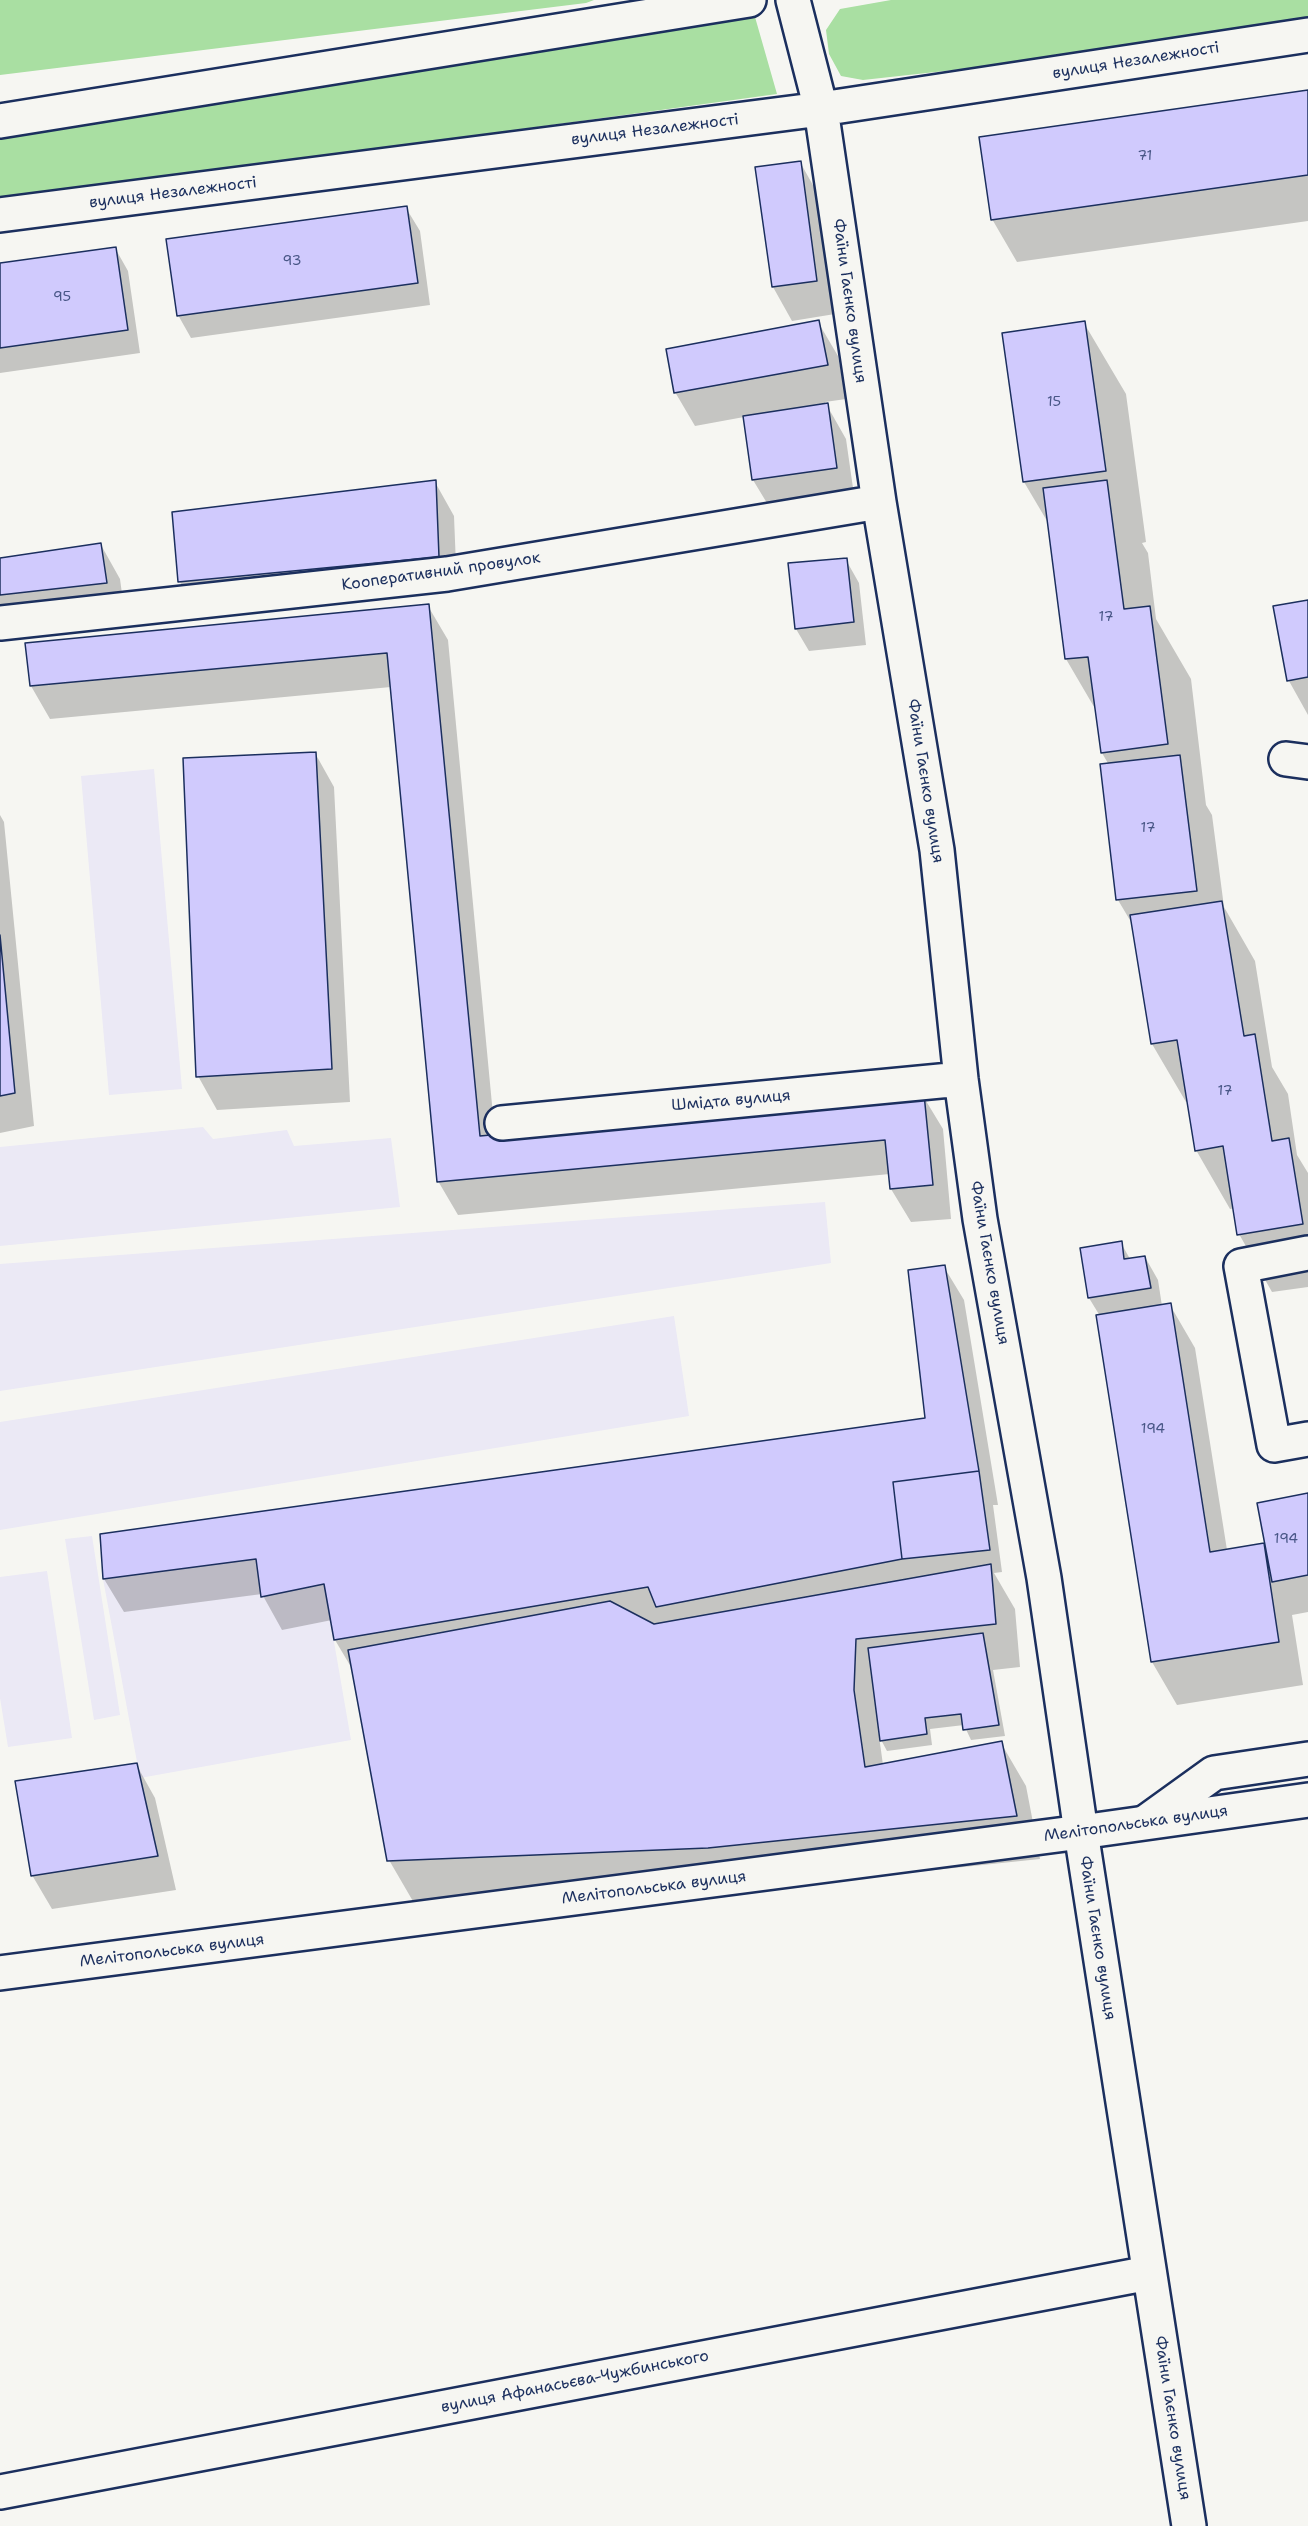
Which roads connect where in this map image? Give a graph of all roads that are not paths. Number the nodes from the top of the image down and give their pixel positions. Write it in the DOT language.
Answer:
graph roads {
  1 [pos="749,0"];
  2 [pos="793,0"];
  3 [pos="1308,35"];
  4 [pos="821,109"];
  5 [pos="0,121"];
  6 [pos="0,215"];
  7 [pos="879,502"];
  8 [pos="0,623"];
  9 [pos="961,1079"];
  10 [pos="502,1123"];
  11 [pos="1308,1253"];
  12 [pos="1308,1439"];
  13 [pos="1308,1759"];
  14 [pos="1308,1800"];
  15 [pos="1146,1822"];
  16 [pos="1081,1832"];
  17 [pos="0,1973"];
  18 [pos="1149,2272"];
  19 [pos="0,2492"];
  20 [pos="1189,2526"];
  1 -- 5 [label="street"];
  2 -- 4 [label="street, Фаїни Гаєнко вулиця"];
  3 -- 4 [label="street, вулиця Незалежності"];
  4 -- 6 [label="street, вулиця Незалежності"];
  4 -- 7 [label="street, Фаїни Гаєнко вулиця"];
  7 -- 8 [label="street, Кооперативний провулок"];
  7 -- 9 [label="street, Фаїни Гаєнко вулиця"];
  9 -- 10 [label="street, Шмідта вулиця"];
  9 -- 16 [label="street, Фаїни Гаєнко вулиця"];
  11 -- 12 [label="street"];
  13 -- 15 [label="street"];
  14 -- 15 [label="street, Мелітопольська вулиця"];
  15 -- 16 [label="street, Мелітопольська вулиця"];
  16 -- 17 [label="street, Мелітопольська вулиця"];
  16 -- 18 [label="street, Фаїни Гаєнко вулиця"];
  18 -- 19 [label="street, вулиця Афанасьєва-Чужбинського"];
  18 -- 20 [label="street, Фаїни Гаєнко вулиця"];
}
